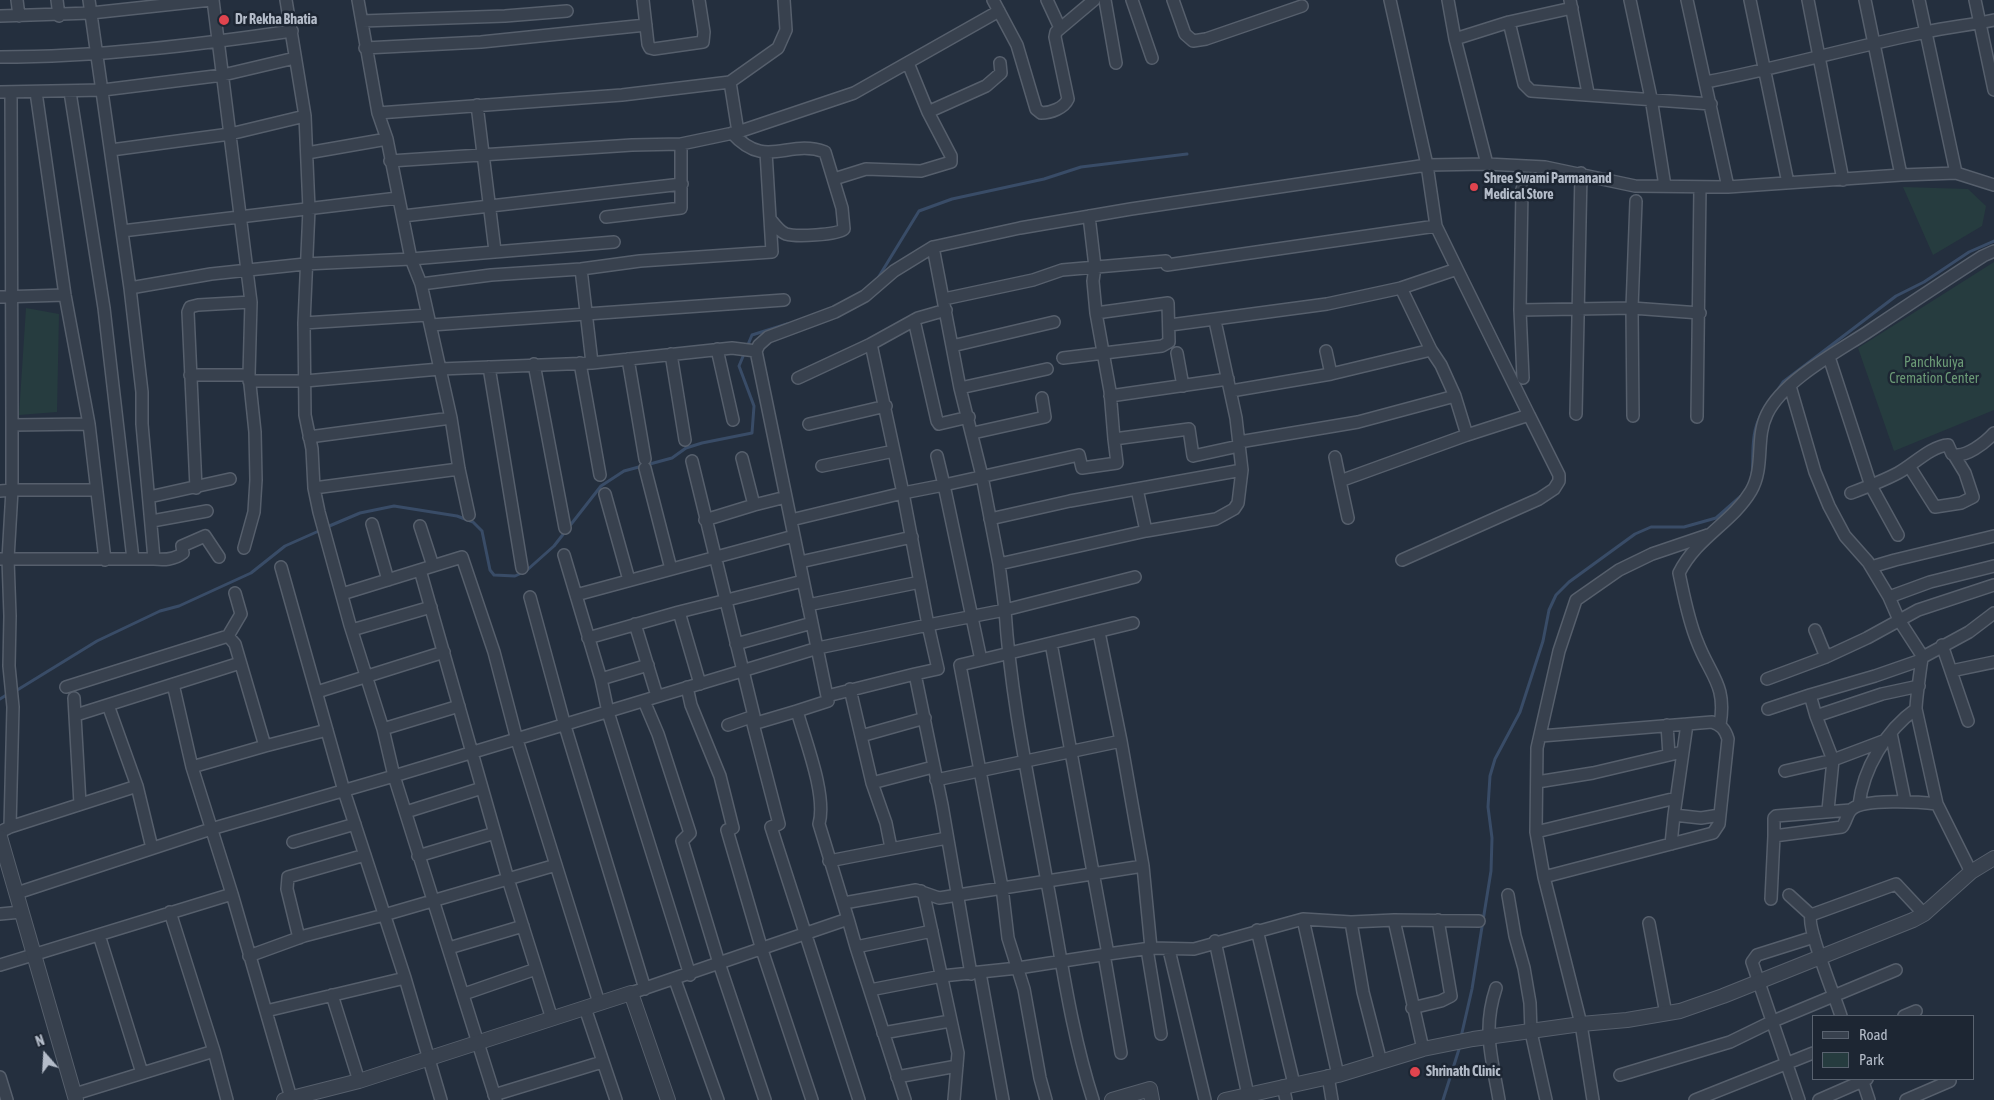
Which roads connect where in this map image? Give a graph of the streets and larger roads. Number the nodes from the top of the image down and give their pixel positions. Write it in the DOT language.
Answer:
graph roads {
  1 [pos="17,0"];
  2 [pos="56,0"];
  3 [pos="89,0"];
  4 [pos="212,0"];
  5 [pos="286,0"];
  6 [pos="358,0"];
  7 [pos="643,0"];
  8 [pos="699,0"];
  9 [pos="784,0"];
  10 [pos="992,0"];
  11 [pos="1047,0"];
  12 [pos="1094,0"];
  13 [pos="1106,0"];
  14 [pos="1132,0"];
  15 [pos="1173,0"];
  16 [pos="1390,0"];
  17 [pos="1448,0"];
  18 [pos="1630,0"];
  19 [pos="1687,0"];
  20 [pos="1750,0"];
  21 [pos="1808,0"];
  22 [pos="1865,0"];
  23 [pos="1919,0"];
  24 [pos="1975,0"];
  25 [pos="134,4"];
  26 [pos="1571,4"];
  27 [pos="1302,6"];
  28 [pos="567,11"];
  29 [pos="999,11"];
  30 [pos="90,13"];
  31 [pos="0,16"];
  32 [pos="19,16"];
  33 [pos="59,16"];
  34 [pos="1994,20"];
  35 [pos="362,21"];
  36 [pos="1509,22"];
  37 [pos="1979,23"];
  38 [pos="646,26"];
  39 [pos="1060,28"];
  40 [pos="292,31"];
  41 [pos="1926,32"];
  42 [pos="1455,39"];
  43 [pos="219,42"];
  44 [pos="1874,44"];
  45 [pos="365,48"];
  46 [pos="97,52"];
  47 [pos="1820,56"];
  48 [pos="0,57"];
  49 [pos="294,58"];
  50 [pos="1152,58"];
  51 [pos="1000,62"];
  52 [pos="908,63"];
  53 [pos="1116,63"];
  54 [pos="1764,71"];
  55 [pos="223,76"];
  56 [pos="730,82"];
  57 [pos="1706,82"];
  58 [pos="103,90"];
  59 [pos="1994,90"];
  60 [pos="5,92"];
  61 [pos="36,92"];
  62 [pos="70,92"];
  63 [pos="1588,93"];
  64 [pos="1651,98"];
  65 [pos="1710,104"];
  66 [pos="477,105"];
  67 [pos="928,112"];
  68 [pos="378,113"];
  69 [pos="305,116"];
  70 [pos="735,132"];
  71 [pos="230,134"];
  72 [pos="387,139"];
  73 [pos="681,144"];
  74 [pos="111,150"];
  75 [pos="766,152"];
  76 [pos="307,153"];
  77 [pos="482,156"];
  78 [pos="390,161"];
  79 [pos="1487,164"];
  80 [pos="1427,165"];
  81 [pos="1956,173"];
  82 [pos="1581,174"];
  83 [pos="1901,175"];
  84 [pos="834,180"];
  85 [pos="1843,180"];
  86 [pos="1788,183"];
  87 [pos="682,184"];
  88 [pos="1994,185"];
  89 [pos="1665,186"];
  90 [pos="1728,187"];
  91 [pos="1700,188"];
  92 [pos="1522,189"];
  93 [pos="398,198"];
  94 [pos="1636,201"];
  95 [pos="489,205"];
  96 [pos="309,209"];
  97 [pos="242,216"];
  98 [pos="403,216"];
  99 [pos="1089,216"];
  100 [pos="606,217"];
  101 [pos="771,220"];
  102 [pos="1436,226"];
  103 [pos="122,231"];
  104 [pos="614,242"];
  105 [pos="933,247"];
  106 [pos="495,251"];
  107 [pos="1994,251"];
  108 [pos="411,259"];
  109 [pos="305,264"];
  110 [pos="1095,266"];
  111 [pos="581,269"];
  112 [pos="1458,269"];
  113 [pos="247,270"];
  114 [pos="421,284"];
  115 [pos="130,288"];
  116 [pos="1401,288"];
  117 [pos="65,295"];
  118 [pos="6,297"];
  119 [pos="784,300"];
  120 [pos="251,302"];
  121 [pos="945,304"];
  122 [pos="1632,308"];
  123 [pos="1577,309"];
  124 [pos="1520,310"];
  125 [pos="1096,313"];
  126 [pos="1700,313"];
  127 [pos="587,314"];
  128 [pos="430,320"];
  129 [pos="914,320"];
  130 [pos="1215,320"];
  131 [pos="1054,322"];
  132 [pos="304,323"];
  133 [pos="1170,325"];
  134 [pos="871,344"];
  135 [pos="952,346"];
  136 [pos="717,349"];
  137 [pos="1326,350"];
  138 [pos="1431,350"];
  139 [pos="753,351"];
  140 [pos="1103,352"];
  141 [pos="1177,353"];
  142 [pos="671,354"];
  143 [pos="1063,358"];
  144 [pos="1829,358"];
  145 [pos="628,359"];
  146 [pos="580,363"];
  147 [pos="592,363"];
  148 [pos="534,364"];
  149 [pos="489,367"];
  150 [pos="1047,369"];
  151 [pos="440,370"];
  152 [pos="1331,374"];
  153 [pos="190,375"];
  154 [pos="249,378"];
  155 [pos="798,378"];
  156 [pos="1523,378"];
  157 [pos="1228,379"];
  158 [pos="304,382"];
  159 [pos="1183,386"];
  160 [pos="1790,386"];
  161 [pos="960,388"];
  162 [pos="1231,391"];
  163 [pos="1110,396"];
  164 [pos="1455,396"];
  165 [pos="1042,398"];
  166 [pos="886,406"];
  167 [pos="1576,414"];
  168 [pos="1529,415"];
  169 [pos="1633,416"];
  170 [pos="1698,416"];
  171 [pos="969,417"];
  172 [pos="451,418"];
  173 [pos="733,420"];
  174 [pos="89,424"];
  175 [pos="809,424"];
  176 [pos="12,425"];
  177 [pos="973,432"];
  178 [pos="1994,433"];
  179 [pos="1467,435"];
  180 [pos="309,437"];
  181 [pos="1114,439"];
  182 [pos="685,440"];
  183 [pos="1239,444"];
  184 [pos="894,451"];
  185 [pos="937,456"];
  186 [pos="1954,456"];
  187 [pos="1335,457"];
  188 [pos="742,458"];
  189 [pos="692,461"];
  190 [pos="822,466"];
  191 [pos="1910,466"];
  192 [pos="459,469"];
  193 [pos="1242,470"];
  194 [pos="600,475"];
  195 [pos="982,476"];
  196 [pos="230,479"];
  197 [pos="1340,481"];
  198 [pos="944,485"];
  199 [pos="1871,486"];
  200 [pos="196,488"];
  201 [pos="314,488"];
  202 [pos="1136,489"];
  203 [pos="6,490"];
  204 [pos="96,490"];
  205 [pos="903,492"];
  206 [pos="1851,492"];
  207 [pos="605,494"];
  208 [pos="149,497"];
  209 [pos="786,497"];
  210 [pos="754,506"];
  211 [pos="207,511"];
  212 [pos="469,514"];
  213 [pos="990,518"];
  214 [pos="1348,518"];
  215 [pos="705,520"];
  216 [pos="791,520"];
  217 [pos="152,521"];
  218 [pos="372,524"];
  219 [pos="420,526"];
  220 [pos="565,528"];
  221 [pos="1146,530"];
  222 [pos="1708,535"];
  223 [pos="1898,535"];
  224 [pos="794,536"];
  225 [pos="1994,536"];
  226 [pos="912,537"];
  227 [pos="244,548"];
  228 [pos="564,555"];
  229 [pos="714,556"];
  230 [pos="219,557"];
  231 [pos="4,559"];
  232 [pos="133,559"];
  233 [pos="154,559"];
  234 [pos="105,560"];
  235 [pos="1402,560"];
  236 [pos="800,562"];
  237 [pos="1000,564"];
  238 [pos="433,566"];
  239 [pos="1994,566"];
  240 [pos="282,567"];
  241 [pos="1871,567"];
  242 [pos="522,568"];
  243 [pos="671,568"];
  244 [pos="420,570"];
  245 [pos="1134,577"];
  246 [pos="388,580"];
  247 [pos="629,580"];
  248 [pos="803,581"];
  249 [pos="920,582"];
  250 [pos="1994,585"];
  251 [pos="235,593"];
  252 [pos="342,594"];
  253 [pos="576,595"];
  254 [pos="530,597"];
  255 [pos="1889,597"];
  256 [pos="725,601"];
  257 [pos="808,605"];
  258 [pos="431,607"];
  259 [pos="1005,610"];
  260 [pos="679,612"];
  261 [pos="971,616"];
  262 [pos="1992,616"];
  263 [pos="1898,620"];
  264 [pos="812,623"];
  265 [pos="635,624"];
  266 [pos="1133,624"];
  267 [pos="928,625"];
  268 [pos="352,630"];
  269 [pos="1815,630"];
  270 [pos="1099,632"];
  271 [pos="228,636"];
  272 [pos="588,638"];
  273 [pos="1051,643"];
  274 [pos="736,644"];
  275 [pos="1942,645"];
  276 [pos="818,648"];
  277 [pos="444,652"];
  278 [pos="1007,655"];
  279 [pos="1826,657"];
  280 [pos="1922,658"];
  281 [pos="981,660"];
  282 [pos="1994,662"];
  283 [pos="240,663"];
  284 [pos="648,665"];
  285 [pos="960,665"];
  286 [pos="4,666"];
  287 [pos="938,669"];
  288 [pos="742,671"];
  289 [pos="1950,671"];
  290 [pos="915,674"];
  291 [pos="367,676"];
  292 [pos="601,679"];
  293 [pos="1767,679"];
  294 [pos="173,684"];
  295 [pos="700,684"];
  296 [pos="1919,686"];
  297 [pos="66,687"];
  298 [pos="687,687"];
  299 [pos="850,689"];
  300 [pos="317,692"];
  301 [pos="1810,695"];
  302 [pos="657,696"];
  303 [pos="827,696"];
  304 [pos="74,698"];
  305 [pos="644,700"];
  306 [pos="108,705"];
  307 [pos="459,706"];
  308 [pos="1768,709"];
  309 [pos="1916,709"];
  310 [pos="797,710"];
  311 [pos="608,712"];
  312 [pos="76,715"];
  313 [pos="1816,716"];
  314 [pos="925,718"];
  315 [pos="753,720"];
  316 [pos="1968,721"];
  317 [pos="1687,724"];
  318 [pos="1720,724"];
  319 [pos="728,725"];
  320 [pos="564,726"];
  321 [pos="1667,726"];
  322 [pos="383,729"];
  323 [pos="327,730"];
  324 [pos="861,736"];
  325 [pos="1541,736"];
  326 [pos="1889,736"];
  327 [pos="517,740"];
  328 [pos="1121,741"];
  329 [pos="265,746"];
  330 [pos="1071,752"];
  331 [pos="1682,752"];
  332 [pos="472,754"];
  333 [pos="1669,754"];
  334 [pos="1833,760"];
  335 [pos="1025,762"];
  336 [pos="192,767"];
  337 [pos="933,768"];
  338 [pos="979,771"];
  339 [pos="1785,771"];
  340 [pos="394,776"];
  341 [pos="936,780"];
  342 [pos="1537,782"];
  343 [pos="872,783"];
  344 [pos="137,786"];
  345 [pos="482,788"];
  346 [pos="344,792"];
  347 [pos="1676,798"];
  348 [pos="1905,801"];
  349 [pos="80,804"];
  350 [pos="1937,804"];
  351 [pos="1855,807"];
  352 [pos="1828,810"];
  353 [pos="406,812"];
  354 [pos="1720,815"];
  355 [pos="1674,816"];
  356 [pos="355,824"];
  357 [pos="211,829"];
  358 [pos="3,832"];
  359 [pos="1536,832"];
  360 [pos="495,833"];
  361 [pos="1774,836"];
  362 [pos="947,838"];
  363 [pos="293,842"];
  364 [pos="1671,844"];
  365 [pos="152,848"];
  366 [pos="891,848"];
  367 [pos="365,855"];
  368 [pos="418,856"];
  369 [pos="1994,858"];
  370 [pos="829,861"];
  371 [pos="556,865"];
  372 [pos="1143,866"];
  373 [pos="1971,872"];
  374 [pos="1092,874"];
  375 [pos="1544,877"];
  376 [pos="508,879"];
  377 [pos="1047,881"];
  378 [pos="1002,886"];
  379 [pos="921,891"];
  380 [pos="17,893"];
  381 [pos="232,894"];
  382 [pos="958,894"];
  383 [pos="1508,895"];
  384 [pos="1789,896"];
  385 [pos="433,900"];
  386 [pos="1771,900"];
  387 [pos="844,903"];
  388 [pos="21,912"];
  389 [pos="170,912"];
  390 [pos="0,914"];
  391 [pos="1924,914"];
  392 [pos="1811,915"];
  393 [pos="384,916"];
  394 [pos="848,919"];
  395 [pos="1302,919"];
  396 [pos="1394,920"];
  397 [pos="1438,920"];
  398 [pos="1479,921"];
  399 [pos="1351,922"];
  400 [pos="1649,923"];
  401 [pos="523,926"];
  402 [pos="1257,930"];
  403 [pos="932,931"];
  404 [pos="805,934"];
  405 [pos="99,935"];
  406 [pos="1814,937"];
  407 [pos="299,938"];
  408 [pos="1215,941"];
  409 [pos="856,947"];
  410 [pos="449,948"];
  411 [pos="1149,949"];
  412 [pos="762,950"];
  413 [pos="1169,950"];
  414 [pos="35,954"];
  415 [pos="1106,954"];
  416 [pos="249,956"];
  417 [pos="1821,958"];
  418 [pos="1060,961"];
  419 [pos="719,964"];
  420 [pos="0,965"];
  421 [pos="1018,968"];
  422 [pos="536,969"];
  423 [pos="1896,970"];
  424 [pos="975,973"];
  425 [pos="690,974"];
  426 [pos="942,976"];
  427 [pos="405,978"];
  428 [pos="675,980"];
  429 [pos="1757,981"];
  430 [pos="1496,988"];
  431 [pos="645,989"];
  432 [pos="870,990"];
  433 [pos="632,993"];
  434 [pos="464,994"];
  435 [pos="332,995"];
  436 [pos="1835,997"];
  437 [pos="599,1003"];
  438 [pos="586,1008"];
  439 [pos="1412,1008"];
  440 [pos="266,1011"];
  441 [pos="1916,1011"];
  442 [pos="1666,1014"];
  443 [pos="1841,1015"];
  444 [pos="1906,1015"];
  445 [pos="552,1019"];
  446 [pos="950,1021"];
  447 [pos="1771,1022"];
  448 [pos="1581,1024"];
  449 [pos="1531,1032"];
  450 [pos="883,1033"];
  451 [pos="1161,1034"];
  452 [pos="1488,1037"];
  453 [pos="478,1043"];
  454 [pos="1423,1049"];
  455 [pos="214,1051"];
  456 [pos="1121,1053"];
  457 [pos="1812,1053"];
  458 [pos="429,1059"];
  459 [pos="602,1062"];
  460 [pos="1381,1062"];
  461 [pos="1787,1062"];
  462 [pos="957,1066"];
  463 [pos="142,1073"];
  464 [pos="1620,1074"];
  465 [pos="1333,1076"];
  466 [pos="0,1077"];
  467 [pos="897,1077"];
  468 [pos="1862,1080"];
  469 [pos="1864,1080"];
  470 [pos="359,1081"];
  471 [pos="1950,1081"];
  472 [pos="1288,1090"];
  473 [pos="76,1097"];
  474 [pos="495,1097"];
  475 [pos="1244,1097"];
  476 [pos="289,1099"];
  477 [pos="1700,1099"];
  478 [pos="7,1100"];
  479 [pos="227,1100"];
  480 [pos="441,1100"];
  481 [pos="616,1100"];
  482 [pos="668,1100"];
  483 [pos="718,1100"];
  484 [pos="765,1100"];
  485 [pos="812,1100"];
  486 [pos="859,1100"];
  487 [pos="905,1100"];
  488 [pos="954,1100"];
  489 [pos="1003,1100"];
  490 [pos="1046,1100"];
  491 [pos="1093,1100"];
  492 [pos="1112,1100"];
  493 [pos="1152,1100"];
  494 [pos="1206,1100"];
  495 [pos="1224,1100"];
  496 [pos="1332,1100"];
  497 [pos="1499,1100"];
  498 [pos="1546,1100"];
  499 [pos="1593,1100"];
  500 [pos="1799,1100"];
  501 [pos="1819,1100"];
  502 [pos="1869,1100"];
  503 [pos="1906,1100"];
  1 -- 32 [label="street"];
  2 -- 33 [label="street"];
  3 -- 30 [label="street"];
  4 -- 25 [label="street"];
  4 -- 43 [label="street"];
  5 -- 40 [label="street"];
  6 -- 35 [label="street"];
  7 -- 38 [label="street"];
  8 -- 38 [label="street"];
  9 -- 56 [label="street"];
  10 -- 29 [label="street"];
  11 -- 39 [label="street"];
  12 -- 39 [label="street"];
  13 -- 53 [label="street"];
  14 -- 50 [label="street"];
  15 -- 27 [label="street"];
  16 -- 80 [label="street"];
  17 -- 42 [label="street"];
  18 -- 64 [label="street"];
  19 -- 57 [label="street"];
  20 -- 54 [label="street"];
  21 -- 47 [label="street"];
  22 -- 44 [label="street"];
  23 -- 41 [label="street"];
  24 -- 37 [label="street"];
  25 -- 30 [label="street"];
  26 -- 36 [label="street"];
  26 -- 63 [label="street"];
  28 -- 35 [label="street"];
  29 -- 39 [label="street"];
  29 -- 52 [label="street"];
  30 -- 33 [label="street"];
  30 -- 46 [label="street"];
  31 -- 32 [label="street"];
  32 -- 33 [label="street"];
  34 -- 37 [label="street"];
  35 -- 45 [label="street"];
  36 -- 42 [label="street"];
  36 -- 63 [label="street"];
  37 -- 41 [label="street"];
  37 -- 59 [label="street"];
  38 -- 45 [label="street"];
  40 -- 43 [label="street"];
  40 -- 49 [label="street"];
  41 -- 44 [label="street"];
  41 -- 81 [label="street"];
  42 -- 79 [label="street"];
  43 -- 46 [label="street"];
  43 -- 55 [label="street"];
  44 -- 47 [label="street"];
  44 -- 83 [label="street"];
  45 -- 68 [label="street"];
  46 -- 48 [label="street"];
  46 -- 58 [label="street"];
  47 -- 54 [label="street"];
  47 -- 85 [label="street"];
  49 -- 55 [label="street"];
  49 -- 69 [label="street"];
  51 -- 67 [label="street"];
  52 -- 67 [label="street"];
  52 -- 70 [label="street"];
  54 -- 57 [label="street"];
  54 -- 86 [label="street"];
  55 -- 58 [label="street"];
  55 -- 71 [label="street"];
  56 -- 66 [label="street"];
  56 -- 70 [label="street"];
  57 -- 65 [label="street"];
  58 -- 62 [label="street"];
  58 -- 74 [label="street"];
  60 -- 61 [label="street"];
  60 -- 118 [label="street"];
  61 -- 62 [label="street"];
  61 -- 117 [label="street"];
  62 -- 232 [label="street"];
  63 -- 64 [label="street"];
  64 -- 65 [label="street"];
  64 -- 89 [label="street"];
  65 -- 90 [label="street"];
  66 -- 68 [label="street"];
  66 -- 77 [label="street"];
  67 -- 84 [label="street"];
  68 -- 72 [label="street"];
  69 -- 71 [label="street"];
  69 -- 76 [label="street"];
  70 -- 73 [label="street"];
  70 -- 75 [label="street"];
  71 -- 74 [label="street"];
  71 -- 97 [label="street"];
  72 -- 76 [label="street"];
  72 -- 78 [label="street"];
  73 -- 77 [label="street"];
  73 -- 87 [label="street"];
  74 -- 103 [label="street"];
  75 -- 84 [label="street"];
  75 -- 101 [label="street"];
  76 -- 96 [label="street"];
  77 -- 78 [label="street"];
  77 -- 95 [label="street"];
  78 -- 93 [label="street"];
  79 -- 80 [label="street"];
  79 -- 82 [label="street"];
  80 -- 99 [label="street"];
  80 -- 102 [label="street"];
  81 -- 83 [label="street"];
  81 -- 88 [label="street"];
  82 -- 89 [label="street"];
  82 -- 123 [label="street"];
  83 -- 85 [label="street"];
  84 -- 101 [label="street"];
  85 -- 86 [label="street"];
  86 -- 90 [label="street"];
  87 -- 95 [label="street"];
  87 -- 100 [label="street"];
  89 -- 91 [label="street"];
  90 -- 91 [label="street"];
  91 -- 126 [label="street"];
  92 -- 124 [label="street"];
  93 -- 96 [label="street"];
  93 -- 98 [label="street"];
  94 -- 122 [label="street"];
  95 -- 98 [label="street"];
  95 -- 106 [label="street"];
  96 -- 97 [label="street"];
  96 -- 109 [label="street"];
  97 -- 103 [label="street"];
  97 -- 113 [label="street"];
  98 -- 108 [label="street"];
  99 -- 105 [label="street"];
  99 -- 110 [label="street"];
  101 -- 111 [label="street"];
  102 -- 110 [label="street"];
  102 -- 112 [label="street"];
  103 -- 115 [label="street"];
  104 -- 106 [label="street"];
  105 -- 121 [label="street"];
  105 -- 139 [label="street"];
  106 -- 108 [label="street"];
  107 -- 144 [label="street"];
  108 -- 109 [label="street"];
  108 -- 114 [label="street"];
  109 -- 113 [label="street"];
  109 -- 132 [label="street"];
  110 -- 121 [label="street"];
  110 -- 125 [label="street"];
  111 -- 114 [label="street"];
  111 -- 127 [label="street"];
  112 -- 116 [label="street"];
  112 -- 168 [label="street"];
  113 -- 115 [label="street"];
  113 -- 120 [label="street"];
  114 -- 128 [label="street"];
  115 -- 208 [label="street"];
  116 -- 130 [label="street"];
  116 -- 138 [label="street"];
  117 -- 118 [label="street"];
  117 -- 174 [label="street"];
  118 -- 176 [label="street"];
  119 -- 127 [label="street"];
  120 -- 153 [label="street"];
  120 -- 154 [label="street"];
  121 -- 129 [label="street"];
  121 -- 135 [label="street"];
  122 -- 123 [label="street"];
  122 -- 126 [label="street"];
  122 -- 169 [label="street"];
  123 -- 124 [label="street"];
  123 -- 167 [label="street"];
  124 -- 156 [label="street"];
  125 -- 133 [label="street"];
  125 -- 140 [label="street"];
  126 -- 170 [label="street"];
  127 -- 128 [label="street"];
  127 -- 147 [label="street"];
  128 -- 132 [label="street"];
  128 -- 151 [label="street"];
  129 -- 134 [label="street"];
  129 -- 171 [label="street"];
  130 -- 133 [label="street"];
  130 -- 157 [label="street"];
  131 -- 135 [label="street"];
  132 -- 158 [label="street"];
  133 -- 140 [label="street"];
  134 -- 155 [label="street"];
  134 -- 166 [label="street"];
  135 -- 161 [label="street"];
  136 -- 139 [label="street"];
  136 -- 142 [label="street"];
  136 -- 173 [label="street"];
  137 -- 152 [label="street"];
  138 -- 152 [label="street"];
  138 -- 164 [label="street"];
  139 -- 209 [label="street"];
  140 -- 143 [label="street"];
  140 -- 163 [label="street"];
  141 -- 159 [label="street"];
  142 -- 145 [label="street"];
  142 -- 182 [label="street"];
  144 -- 160 [label="street"];
  144 -- 199 [label="street"];
  145 -- 147 [label="street"];
  145 -- 243 [label="street"];
  146 -- 147 [label="street"];
  146 -- 148 [label="street"];
  146 -- 194 [label="street"];
  148 -- 149 [label="street"];
  148 -- 220 [label="street"];
  149 -- 151 [label="street"];
  149 -- 242 [label="street"];
  150 -- 161 [label="street"];
  151 -- 158 [label="street"];
  151 -- 172 [label="street"];
  152 -- 162 [label="street"];
  153 -- 154 [label="street"];
  153 -- 200 [label="street"];
  154 -- 158 [label="street"];
  154 -- 227 [label="street"];
  157 -- 159 [label="street"];
  157 -- 162 [label="street"];
  158 -- 180 [label="street"];
  159 -- 163 [label="street"];
  160 -- 222 [label="street"];
  160 -- 241 [label="street"];
  161 -- 171 [label="street"];
  162 -- 183 [label="street"];
  163 -- 181 [label="street"];
  164 -- 179 [label="street"];
  164 -- 183 [label="street"];
  165 -- 177 [label="street"];
  166 -- 175 [label="street"];
  166 -- 184 [label="street"];
  168 -- 179 [label="street"];
  168 -- 235 [label="street"];
  171 -- 177 [label="street"];
  172 -- 180 [label="street"];
  172 -- 192 [label="street"];
  174 -- 176 [label="street"];
  174 -- 204 [label="street"];
  176 -- 203 [label="street"];
  177 -- 195 [label="street"];
  178 -- 186 [label="street"];
  179 -- 197 [label="street"];
  180 -- 201 [label="street"];
  181 -- 183 [label="street"];
  181 -- 195 [label="street"];
  183 -- 193 [label="street"];
  184 -- 190 [label="street"];
  184 -- 205 [label="street"];
  185 -- 198 [label="street"];
  186 -- 191 [label="street"];
  186 -- 191 [label="street"];
  187 -- 197 [label="street"];
  188 -- 210 [label="street"];
  189 -- 215 [label="street"];
  191 -- 199 [label="street"];
  192 -- 201 [label="street"];
  192 -- 212 [label="street"];
  193 -- 202 [label="street"];
  193 -- 221 [label="street"];
  195 -- 198 [label="street"];
  195 -- 213 [label="street"];
  196 -- 200 [label="street"];
  197 -- 214 [label="street"];
  198 -- 205 [label="street"];
  198 -- 261 [label="street"];
  199 -- 206 [label="street"];
  199 -- 223 [label="street"];
  200 -- 208 [label="street"];
  201 -- 252 [label="street"];
  202 -- 213 [label="street"];
  202 -- 221 [label="street"];
  203 -- 204 [label="street"];
  203 -- 231 [label="street"];
  204 -- 234 [label="street"];
  205 -- 216 [label="street"];
  205 -- 226 [label="street"];
  207 -- 247 [label="street"];
  208 -- 217 [label="street"];
  209 -- 210 [label="street"];
  209 -- 216 [label="street"];
  210 -- 215 [label="street"];
  211 -- 217 [label="street"];
  213 -- 237 [label="street"];
  215 -- 229 [label="street"];
  216 -- 224 [label="street"];
  217 -- 233 [label="street"];
  218 -- 246 [label="street"];
  219 -- 238 [label="street"];
  221 -- 237 [label="street"];
  222 -- 318 [label="street"];
  222 -- 325 [label="street"];
  224 -- 229 [label="street"];
  224 -- 236 [label="street"];
  225 -- 241 [label="street"];
  226 -- 236 [label="street"];
  226 -- 249 [label="street"];
  228 -- 253 [label="street"];
  229 -- 243 [label="street"];
  229 -- 256 [label="street"];
  230 -- 233 [label="street"];
  231 -- 234 [label="street"];
  231 -- 286 [label="street"];
  232 -- 233 [label="street"];
  232 -- 234 [label="street"];
  236 -- 248 [label="street"];
  237 -- 259 [label="street"];
  238 -- 244 [label="street"];
  238 -- 327 [label="street"];
  239 -- 255 [label="street"];
  240 -- 300 [label="street"];
  241 -- 255 [label="street"];
  243 -- 247 [label="street"];
  244 -- 246 [label="street"];
  244 -- 258 [label="street"];
  245 -- 259 [label="street"];
  246 -- 252 [label="street"];
  247 -- 253 [label="street"];
  248 -- 256 [label="street"];
  248 -- 257 [label="street"];
  249 -- 257 [label="street"];
  249 -- 267 [label="street"];
  250 -- 263 [label="street"];
  251 -- 271 [label="street"];
  252 -- 268 [label="street"];
  253 -- 272 [label="street"];
  254 -- 320 [label="street"];
  255 -- 263 [label="street"];
  256 -- 260 [label="street"];
  256 -- 274 [label="street"];
  257 -- 264 [label="street"];
  258 -- 268 [label="street"];
  258 -- 277 [label="street"];
  259 -- 261 [label="street"];
  259 -- 278 [label="street"];
  260 -- 265 [label="street"];
  260 -- 295 [label="street"];
  261 -- 267 [label="street"];
  261 -- 281 [label="street"];
  262 -- 275 [label="street"];
  263 -- 279 [label="street"];
  263 -- 280 [label="street"];
  264 -- 274 [label="street"];
  264 -- 276 [label="street"];
  265 -- 272 [label="street"];
  265 -- 284 [label="street"];
  266 -- 270 [label="street"];
  267 -- 276 [label="street"];
  267 -- 287 [label="street"];
  268 -- 291 [label="street"];
  269 -- 279 [label="street"];
  270 -- 273 [label="street"];
  270 -- 328 [label="street"];
  271 -- 283 [label="street"];
  271 -- 297 [label="street"];
  272 -- 292 [label="street"];
  273 -- 278 [label="street"];
  273 -- 330 [label="street"];
  274 -- 288 [label="street"];
  275 -- 280 [label="street"];
  275 -- 289 [label="street"];
  276 -- 288 [label="street"];
  276 -- 303 [label="street"];
  277 -- 291 [label="street"];
  277 -- 307 [label="street"];
  278 -- 281 [label="street"];
  278 -- 335 [label="street"];
  279 -- 293 [label="street"];
  280 -- 296 [label="street"];
  280 -- 301 [label="street"];
  281 -- 285 [label="street"];
  282 -- 289 [label="street"];
  283 -- 294 [label="street"];
  283 -- 329 [label="street"];
  284 -- 292 [label="street"];
  284 -- 302 [label="street"];
  285 -- 287 [label="street"];
  285 -- 338 [label="street"];
  286 -- 358 [label="street"];
  287 -- 290 [label="street"];
  288 -- 295 [label="street"];
  288 -- 315 [label="street"];
  289 -- 316 [label="street"];
  290 -- 299 [label="street"];
  290 -- 314 [label="street"];
  291 -- 300 [label="street"];
  291 -- 322 [label="street"];
  292 -- 311 [label="street"];
  294 -- 306 [label="street"];
  294 -- 336 [label="street"];
  295 -- 298 [label="street"];
  296 -- 309 [label="street"];
  296 -- 313 [label="street"];
  298 -- 302 [label="street"];
  298 -- 412 [label="street"];
  299 -- 303 [label="street"];
  299 -- 324 [label="street"];
  300 -- 323 [label="street"];
  301 -- 308 [label="street"];
  301 -- 313 [label="street"];
  302 -- 305 [label="street"];
  303 -- 310 [label="street"];
  304 -- 312 [label="street"];
  305 -- 311 [label="street"];
  305 -- 419 [label="street"];
  306 -- 312 [label="street"];
  306 -- 344 [label="street"];
  307 -- 322 [label="street"];
  307 -- 332 [label="street"];
  309 -- 326 [label="street"];
  309 -- 350 [label="street"];
  310 -- 315 [label="street"];
  310 -- 370 [label="street"];
  311 -- 320 [label="street"];
  311 -- 425 [label="street"];
  312 -- 349 [label="street"];
  313 -- 334 [label="street"];
  314 -- 324 [label="street"];
  314 -- 337 [label="street"];
  315 -- 319 [label="street"];
  315 -- 404 [label="street"];
  317 -- 318 [label="street"];
  317 -- 321 [label="street"];
  317 -- 331 [label="street"];
  318 -- 354 [label="street"];
  320 -- 327 [label="street"];
  320 -- 431 [label="street"];
  321 -- 325 [label="street"];
  321 -- 333 [label="street"];
  322 -- 340 [label="street"];
  323 -- 329 [label="street"];
  323 -- 346 [label="street"];
  324 -- 343 [label="street"];
  325 -- 342 [label="street"];
  326 -- 334 [label="street"];
  326 -- 348 [label="street"];
  326 -- 351 [label="street"];
  327 -- 332 [label="street"];
  327 -- 371 [label="street"];
  328 -- 330 [label="street"];
  328 -- 372 [label="street"];
  329 -- 336 [label="street"];
  330 -- 335 [label="street"];
  330 -- 374 [label="street"];
  331 -- 333 [label="street"];
  331 -- 347 [label="street"];
  332 -- 340 [label="street"];
  332 -- 345 [label="street"];
  333 -- 342 [label="street"];
  334 -- 339 [label="street"];
  334 -- 352 [label="street"];
  335 -- 338 [label="street"];
  335 -- 377 [label="street"];
  336 -- 357 [label="street"];
  337 -- 341 [label="street"];
  337 -- 343 [label="street"];
  338 -- 341 [label="street"];
  338 -- 378 [label="street"];
  340 -- 346 [label="street"];
  340 -- 353 [label="street"];
  341 -- 362 [label="street"];
  342 -- 359 [label="street"];
  343 -- 366 [label="street"];
  344 -- 349 [label="street"];
  344 -- 365 [label="street"];
  345 -- 353 [label="street"];
  345 -- 360 [label="street"];
  346 -- 356 [label="street"];
  346 -- 357 [label="street"];
  347 -- 355 [label="street"];
  347 -- 359 [label="street"];
  348 -- 350 [label="street"];
  348 -- 351 [label="street"];
  349 -- 358 [label="street"];
  350 -- 373 [label="street"];
  351 -- 352 [label="street"];
  351 -- 361 [label="street"];
  352 -- 361 [label="street"];
  353 -- 368 [label="street"];
  354 -- 355 [label="street"];
  354 -- 364 [label="street"];
  355 -- 364 [label="street"];
  356 -- 363 [label="street"];
  356 -- 367 [label="street"];
  357 -- 365 [label="street"];
  357 -- 381 [label="street"];
  358 -- 380 [label="street"];
  359 -- 375 [label="street"];
  360 -- 368 [label="street"];
  360 -- 376 [label="street"];
  361 -- 386 [label="street"];
  362 -- 366 [label="street"];
  362 -- 382 [label="street"];
  364 -- 375 [label="street"];
  365 -- 380 [label="street"];
  366 -- 370 [label="street"];
  367 -- 393 [label="street"];
  367 -- 407 [label="street"];
  368 -- 385 [label="street"];
  369 -- 373 [label="street"];
  370 -- 387 [label="street"];
  371 -- 376 [label="street"];
  371 -- 437 [label="street"];
  372 -- 374 [label="street"];
  372 -- 411 [label="street"];
  373 -- 391 [label="street"];
  374 -- 377 [label="street"];
  374 -- 415 [label="street"];
  375 -- 448 [label="street"];
  376 -- 385 [label="street"];
  376 -- 401 [label="street"];
  377 -- 378 [label="street"];
  377 -- 418 [label="street"];
  378 -- 382 [label="street"];
  378 -- 421 [label="street"];
  379 -- 382 [label="street"];
  379 -- 387 [label="street"];
  379 -- 403 [label="street"];
  380 -- 388 [label="street"];
  381 -- 389 [label="street"];
  381 -- 416 [label="street"];
  382 -- 424 [label="street"];
  383 -- 449 [label="street"];
  384 -- 392 [label="street"];
  385 -- 393 [label="street"];
  385 -- 410 [label="street"];
  387 -- 394 [label="street"];
  388 -- 390 [label="street"];
  388 -- 414 [label="street"];
  389 -- 405 [label="street"];
  389 -- 455 [label="street"];
  391 -- 392 [label="street"];
  391 -- 417 [label="street"];
  392 -- 406 [label="street"];
  393 -- 407 [label="street"];
  393 -- 427 [label="street"];
  394 -- 404 [label="street"];
  394 -- 409 [label="street"];
  395 -- 399 [label="street"];
  395 -- 402 [label="street"];
  395 -- 465 [label="street"];
  396 -- 397 [label="street"];
  396 -- 399 [label="street"];
  396 -- 439 [label="street"];
  397 -- 398 [label="street"];
  397 -- 439 [label="street"];
  399 -- 460 [label="street"];
  400 -- 442 [label="street"];
  401 -- 410 [label="street"];
  401 -- 422 [label="street"];
  402 -- 408 [label="street"];
  402 -- 472 [label="street"];
  403 -- 409 [label="street"];
  403 -- 426 [label="street"];
  404 -- 412 [label="street"];
  404 -- 486 [label="street"];
  405 -- 414 [label="street"];
  405 -- 463 [label="street"];
  406 -- 417 [label="street"];
  406 -- 429 [label="street"];
  407 -- 416 [label="street"];
  408 -- 413 [label="street"];
  408 -- 475 [label="street"];
  409 -- 432 [label="street"];
  410 -- 434 [label="street"];
  411 -- 413 [label="street"];
  411 -- 415 [label="street"];
  411 -- 451 [label="street"];
  412 -- 419 [label="street"];
  412 -- 485 [label="street"];
  413 -- 494 [label="street"];
  414 -- 420 [label="street"];
  414 -- 473 [label="street"];
  415 -- 418 [label="street"];
  415 -- 456 [label="street"];
  416 -- 440 [label="street"];
  417 -- 429 [label="street"];
  417 -- 436 [label="street"];
  418 -- 421 [label="street"];
  418 -- 491 [label="street"];
  419 -- 425 [label="street"];
  419 -- 484 [label="street"];
  421 -- 424 [label="street"];
  421 -- 490 [label="street"];
  422 -- 434 [label="street"];
  422 -- 445 [label="street"];
  423 -- 436 [label="street"];
  424 -- 426 [label="street"];
  424 -- 489 [label="street"];
  425 -- 428 [label="street"];
  426 -- 432 [label="street"];
  426 -- 446 [label="street"];
  427 -- 435 [label="street"];
  427 -- 458 [label="street"];
  428 -- 431 [label="street"];
  428 -- 483 [label="street"];
  429 -- 442 [label="street"];
  429 -- 447 [label="street"];
  430 -- 452 [label="street"];
  431 -- 433 [label="street"];
  432 -- 450 [label="street"];
  433 -- 437 [label="street"];
  433 -- 482 [label="street"];
  434 -- 453 [label="street"];
  435 -- 440 [label="street"];
  435 -- 470 [label="street"];
  436 -- 443 [label="street"];
  436 -- 447 [label="street"];
  437 -- 438 [label="street"];
  438 -- 445 [label="street"];
  438 -- 459 [label="street"];
  439 -- 454 [label="street"];
  440 -- 476 [label="street"];
  441 -- 444 [label="street"];
  442 -- 448 [label="street"];
  445 -- 453 [label="street"];
  446 -- 450 [label="street"];
  446 -- 462 [label="street"];
  447 -- 461 [label="street"];
  447 -- 464 [label="street"];
  448 -- 449 [label="street"];
  448 -- 499 [label="street"];
  449 -- 452 [label="street"];
  449 -- 498 [label="street"];
  450 -- 467 [label="street"];
  452 -- 454 [label="street"];
  452 -- 497 [label="street"];
  453 -- 458 [label="street"];
  453 -- 474 [label="street"];
  454 -- 460 [label="street"];
  455 -- 463 [label="street"];
  455 -- 479 [label="street"];
  457 -- 461 [label="street"];
  458 -- 470 [label="street"];
  458 -- 480 [label="street"];
  459 -- 474 [label="street"];
  459 -- 481 [label="street"];
  460 -- 465 [label="street"];
  461 -- 477 [label="street"];
  461 -- 500 [label="street"];
  462 -- 467 [label="street"];
  462 -- 488 [label="street"];
  463 -- 473 [label="street"];
  465 -- 472 [label="street"];
  465 -- 496 [label="street"];
  466 -- 478 [label="street"];
  467 -- 487 [label="street"];
  468 -- 501 [label="street"];
  469 -- 502 [label="street"];
  470 -- 476 [label="street"];
  471 -- 503 [label="street"];
  472 -- 475 [label="street"];
  475 -- 495 [label="street"];
  492 -- 493 [label="street"];
}
